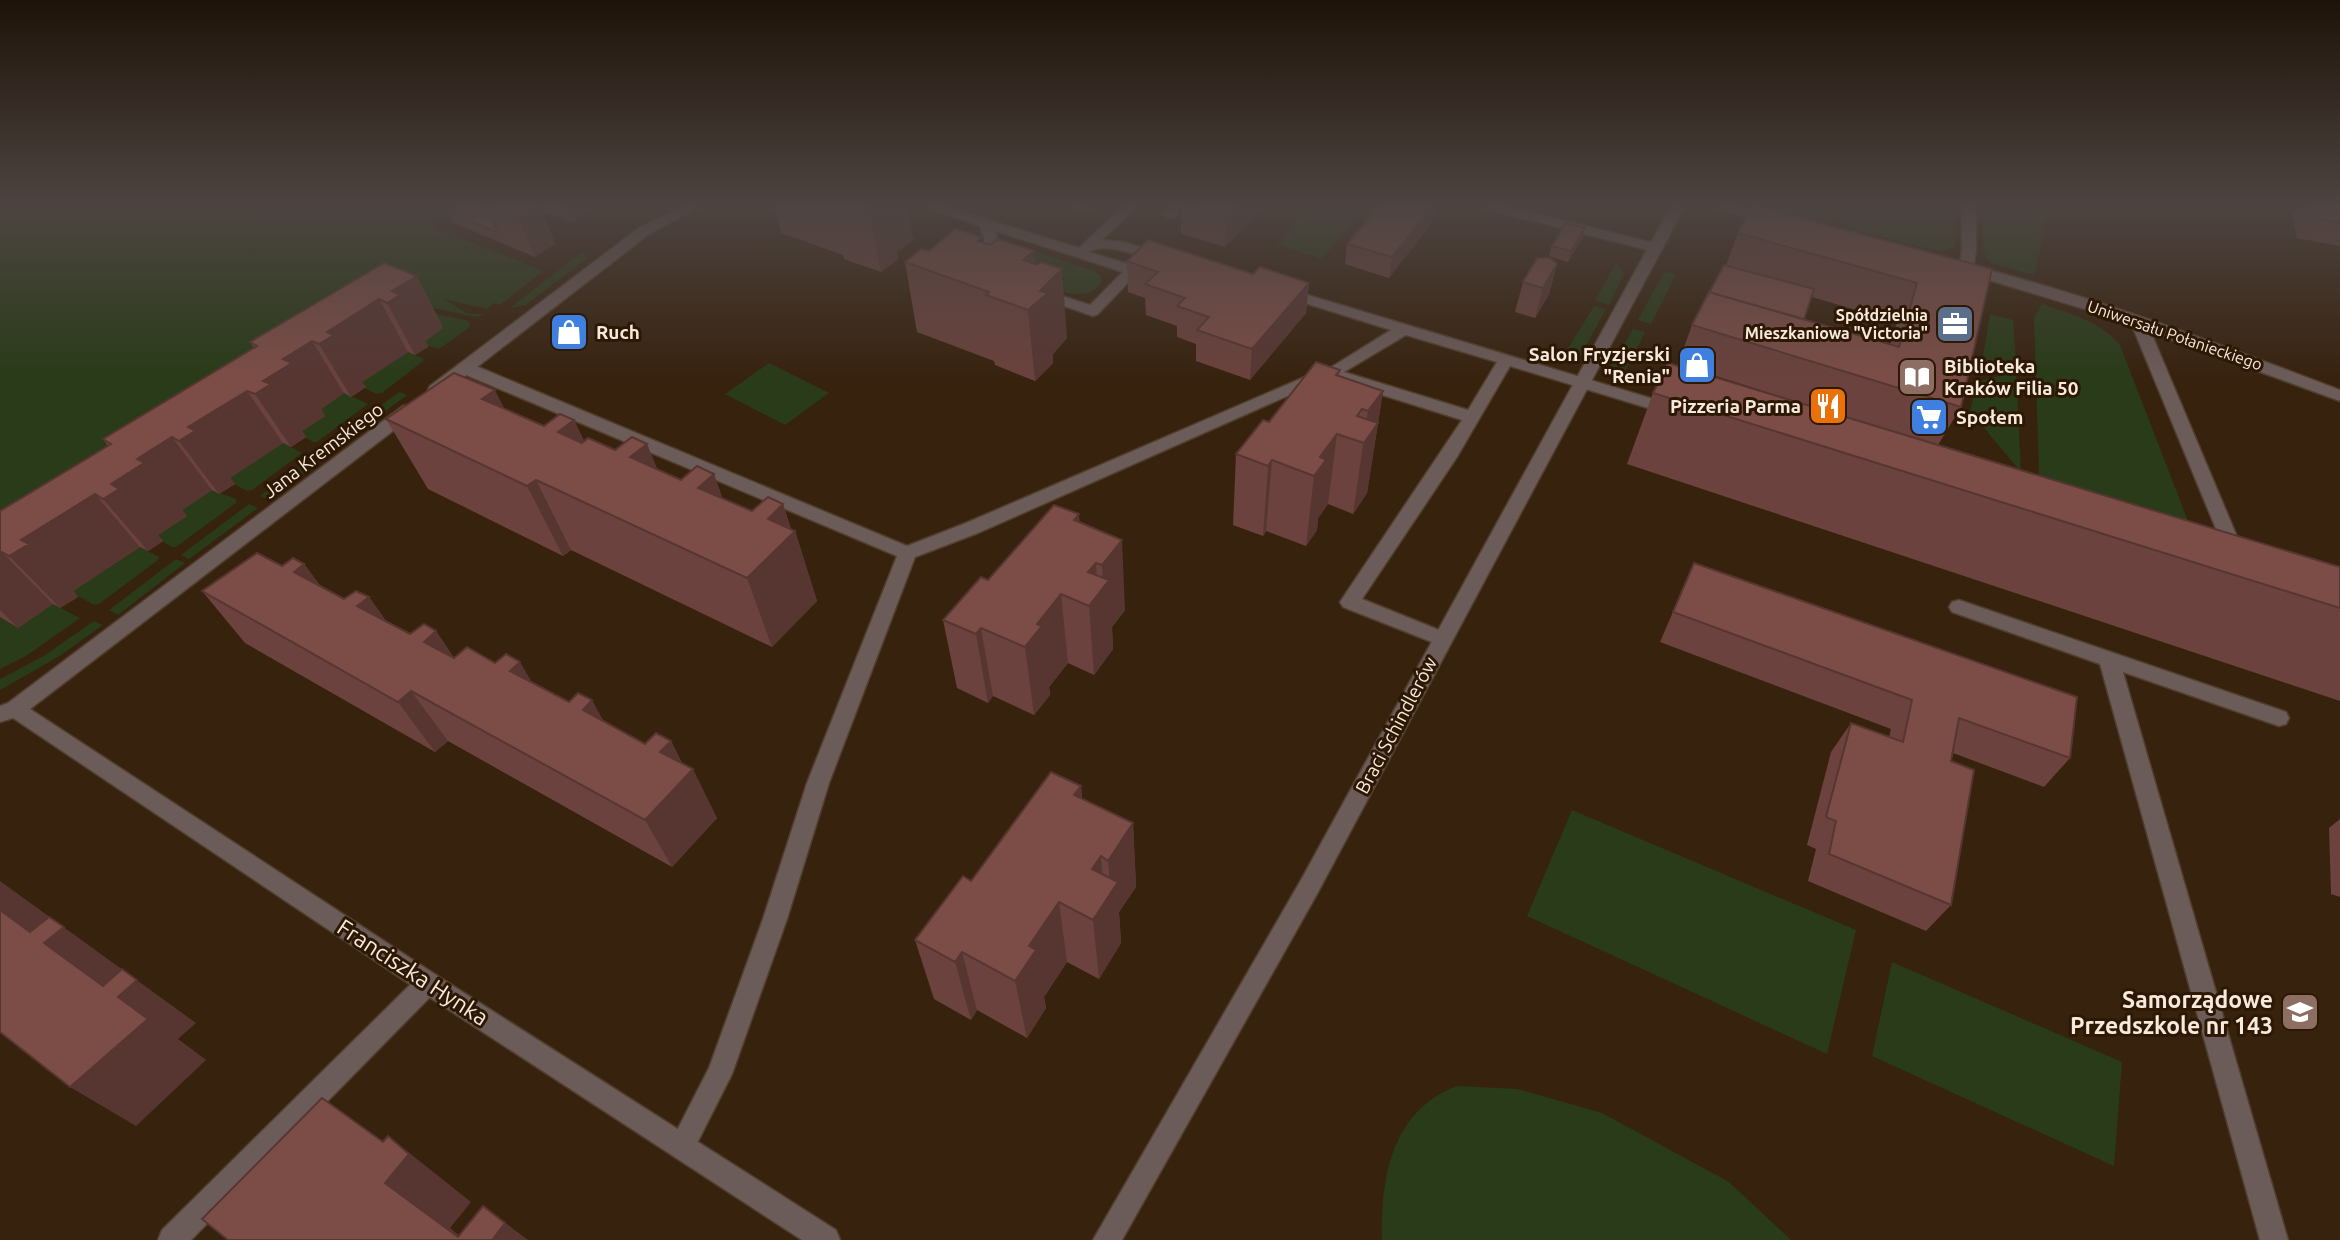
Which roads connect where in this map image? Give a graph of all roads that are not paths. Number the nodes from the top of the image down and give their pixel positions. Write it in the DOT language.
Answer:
graph roads {
  1 [pos="601,264"];
  2 [pos="996,264"];
  3 [pos="1117,264"];
  4 [pos="1647,264"];
  5 [pos="1960,264"];
  6 [pos="1000,279"];
  7 [pos="1026,288"];
  8 [pos="1273,289"];
  9 [pos="2139,323"];
  10 [pos="1404,329"];
  11 [pos="1506,360"];
  12 [pos="464,368"];
  13 [pos="1330,373"];
  14 [pos="1580,383"];
  15 [pos="2340,396"];
  16 [pos="1471,417"];
  17 [pos="1696,418"];
  18 [pos="907,553"];
  19 [pos="2242,569"];
  20 [pos="1959,607"];
  21 [pos="1443,639"];
  22 [pos="2109,659"];
  23 [pos="8,712"];
  24 [pos="2278,718"];
  25 [pos="428,983"];
  26 [pos="681,1146"];
  27 [pos="172,1240"];
  28 [pos="827,1240"];
  29 [pos="1107,1240"];
  30 [pos="2274,1240"];
  1 -- 12 [label="street, Jana Kremskiego"];
  2 -- 6 [label="street"];
  3 -- 7 [label="street"];
  4 -- 14 [label="street, Braci Schindlerów"];
  5 -- 9 [label="street, Uniwersału Połanieckiego"];
  8 -- 10 [label="street"];
  9 -- 15 [label="street, Uniwersału Połanieckiego"];
  9 -- 19 [label="street"];
  10 -- 11 [label="street"];
  10 -- 13 [label="street"];
  11 -- 14 [label="street"];
  11 -- 16 [label="street"];
  12 -- 18 [label="street"];
  12 -- 23 [label="street, Jana Kremskiego"];
  13 -- 16 [label="street"];
  13 -- 18 [label="street"];
  14 -- 17 [label="street"];
  14 -- 21 [label="street, Braci Schindlerów"];
  16 -- 21 [label="street"];
  18 -- 26 [label="street"];
  20 -- 22 [label="street"];
  21 -- 29 [label="street, Braci Schindlerów"];
  22 -- 24 [label="street"];
  22 -- 30 [label="street"];
  23 -- 25 [label="street, Franciszka Hynka"];
  25 -- 26 [label="street, Franciszka Hynka"];
  25 -- 27 [label="street"];
  26 -- 28 [label="street, Franciszka Hynka"];
}
